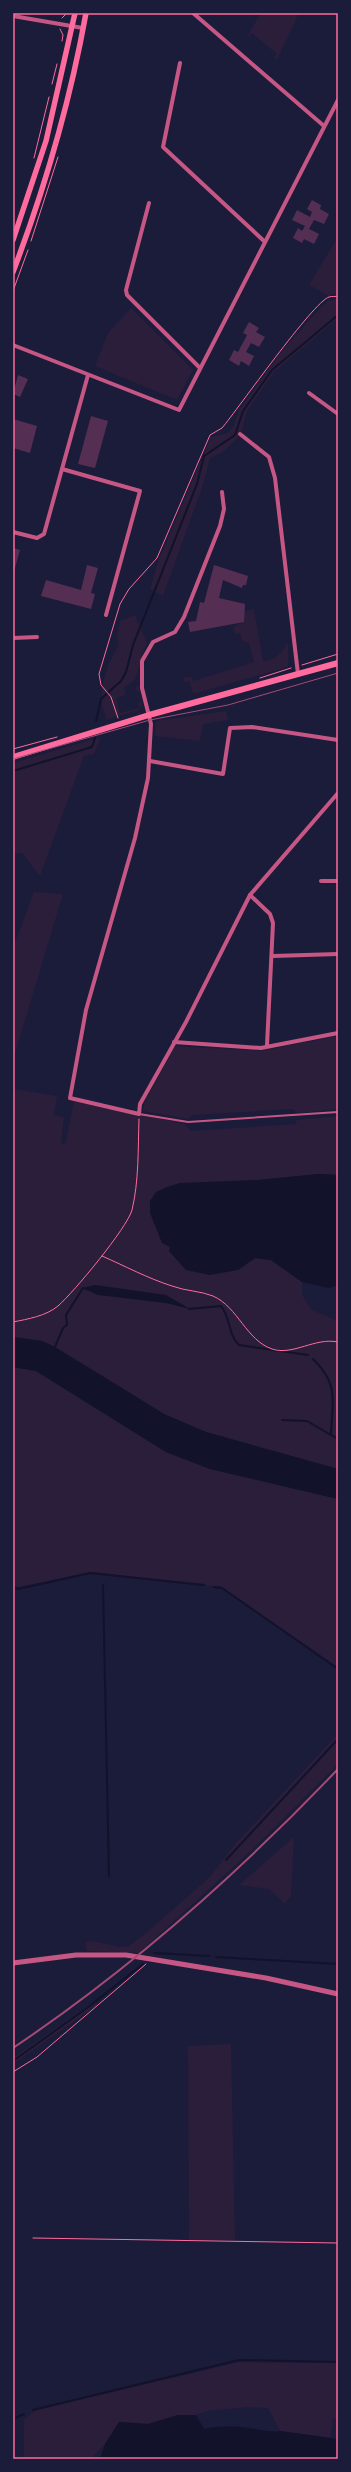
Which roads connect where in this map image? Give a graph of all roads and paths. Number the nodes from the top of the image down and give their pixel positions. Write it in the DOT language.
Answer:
graph roads {
  1 [pos="66,13"];
  2 [pos="75,13"];
  3 [pos="86,13"];
  4 [pos="193,13"];
  5 [pos="13,16"];
  6 [pos="61,23"];
  7 [pos="73,26"];
  8 [pos="84,28"];
  9 [pos="62,42"];
  10 [pos="57,62"];
  11 [pos="180,63"];
  12 [pos="52,86"];
  13 [pos="51,92"];
  14 [pos="338,100"];
  15 [pos="324,126"];
  16 [pos="33,160"];
  17 [pos="149,203"];
  18 [pos="13,240"];
  19 [pos="264,241"];
  20 [pos="13,272"];
  21 [pos="338,296"];
  22 [pos="13,345"];
  23 [pos="200,368"];
  24 [pos="88,375"];
  25 [pos="309,393"];
  26 [pos="338,414"];
  27 [pos="240,434"];
  28 [pos="62,468"];
  29 [pos="222,492"];
  30 [pos="13,532"];
  31 [pos="106,615"];
  32 [pos="37,637"];
  33 [pos="13,638"];
  34 [pos="338,654"];
  35 [pos="338,663"];
  36 [pos="298,666"];
  37 [pos="298,674"];
  38 [pos="257,679"];
  39 [pos="149,715"];
  40 [pos="118,718"];
  41 [pos="338,740"];
  42 [pos="13,757"];
  43 [pos="150,761"];
  44 [pos="338,793"];
  45 [pos="321,881"];
  46 [pos="338,881"];
  47 [pos="250,895"];
  48 [pos="338,954"];
  49 [pos="273,956"];
  50 [pos="338,1033"];
  51 [pos="174,1042"];
  52 [pos="267,1045"];
  53 [pos="338,1112"];
  54 [pos="139,1114"];
  55 [pos="102,1256"];
  56 [pos="13,1322"];
  57 [pos="338,1342"];
  58 [pos="152,1960"];
  59 [pos="13,1963"];
  60 [pos="338,1994"];
  61 [pos="13,2072"];
  62 [pos="33,2238"];
  63 [pos="338,2243"];
  1 -- 6 [label="path"];
  2 -- 7 [label="main road"];
  3 -- 8 [label="main road"];
  4 -- 15 [label="street"];
  5 -- 6 [label="street"];
  6 -- 7 [label="street"];
  6 -- 9 [label="path"];
  7 -- 8 [label="street"];
  7 -- 18 [label="main road"];
  8 -- 20 [label="main road"];
  10 -- 12 [label="path"];
  11 -- 19 [label="street"];
  13 -- 16 [label="path"];
  14 -- 15 [label="street"];
  15 -- 19 [label="street"];
  17 -- 23 [label="street"];
  19 -- 23 [label="street"];
  21 -- 40 [label="path"];
  22 -- 24 [label="street"];
  23 -- 24 [label="street"];
  24 -- 28 [label="street"];
  25 -- 26 [label="street"];
  27 -- 36 [label="street"];
  28 -- 30 [label="street"];
  28 -- 31 [label="street"];
  29 -- 39 [label="street"];
  32 -- 33 [label="street"];
  34 -- 36 [label="path"];
  35 -- 37 [label="main road"];
  36 -- 37 [label="street"];
  36 -- 38 [label="path"];
  37 -- 39 [label="main road"];
  39 -- 42 [label="main road"];
  39 -- 43 [label="street"];
  41 -- 43 [label="street"];
  43 -- 54 [label="street"];
  44 -- 47 [label="street"];
  45 -- 46 [label="street"];
  47 -- 49 [label="street"];
  47 -- 51 [label="street"];
  48 -- 49 [label="street"];
  49 -- 52 [label="street"];
  50 -- 52 [label="street"];
  51 -- 52 [label="street"];
  51 -- 54 [label="street"];
  53 -- 54 [label="lane"];
  54 -- 55 [label="path"];
  55 -- 56 [label="path"];
  55 -- 57 [label="path"];
  58 -- 59 [label="street"];
  58 -- 60 [label="street"];
  58 -- 61 [label="path"];
  62 -- 63 [label="path"];
}
